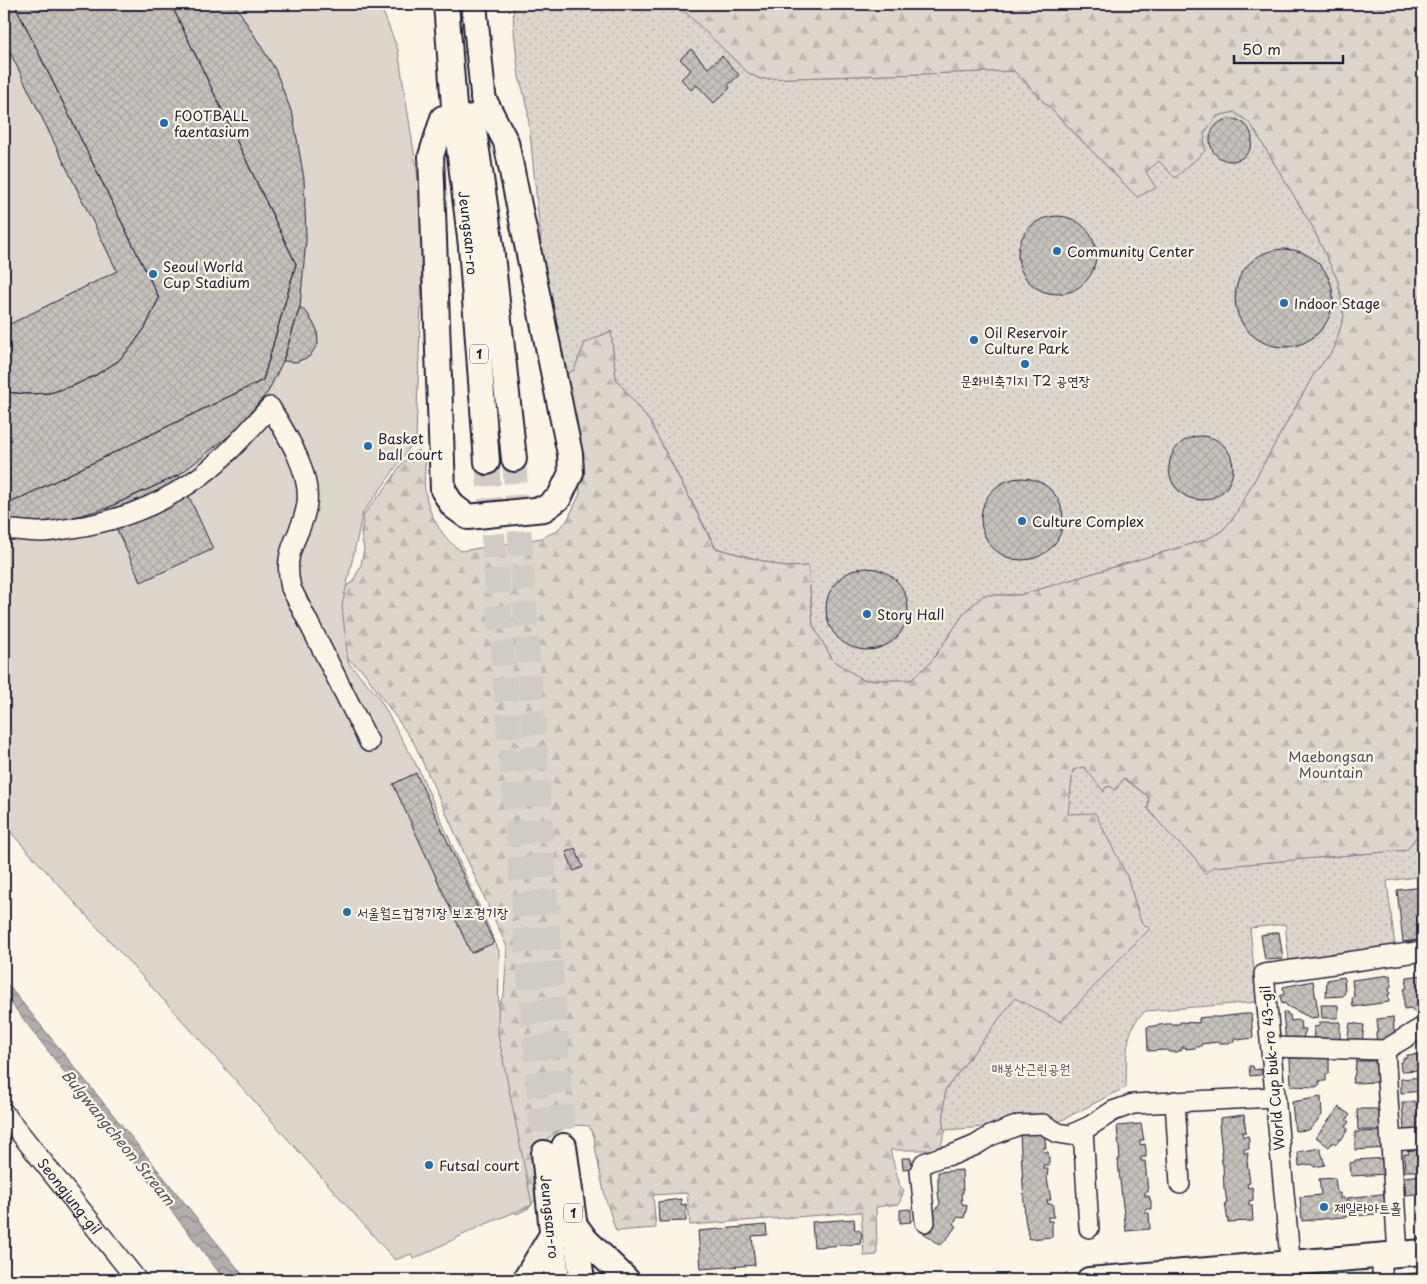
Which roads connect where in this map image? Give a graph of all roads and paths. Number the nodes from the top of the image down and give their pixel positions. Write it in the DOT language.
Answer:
graph roads {
  1 [pos="431,4"];
  2 [pos="446,4"];
  3 [pos="461,4"];
  4 [pos="474,4"];
  5 [pos="483,98"];
  6 [pos="443,118"];
  7 [pos="481,246"];
  8 [pos="514,459"];
  9 [pos="486,462"];
  10 [pos="4,529"];
  11 [pos="369,742"];
  12 [pos="1423,951"];
  13 [pos="1423,1027"];
  14 [pos="1271,1047"];
  15 [pos="1385,1050"];
  16 [pos="1275,1097"];
  17 [pos="1176,1101"];
  18 [pos="4,1113"];
  19 [pos="1083,1130"];
  20 [pos="1423,1139"];
  21 [pos="1391,1141"];
  22 [pos="1180,1184"];
  23 [pos="925,1222"];
  24 [pos="575,1225"];
  25 [pos="1089,1228"];
  26 [pos="553,1233"];
  27 [pos="1423,1252"];
  28 [pos="1390,1255"];
  29 [pos="1291,1272"];
  30 [pos="137,1280"];
  31 [pos="526,1280"];
  32 [pos="558,1280"];
  33 [pos="582,1280"];
  34 [pos="627,1280"];
  35 [pos="1089,1280"];
  36 [pos="1382,1280"];
  1 -- 6 [label="main road, 1"];
  2 -- 7 [label="main road, Jeungsan-ro"];
  3 -- 7 [label="main road, Jeungsan-ro"];
  4 -- 5 [label="main road, 1"];
  5 -- 6 [label="main road"];
  5 -- 7 [label="main road, 1"];
  6 -- 7 [label="main road, 1"];
  7 -- 8 [label="main road, Jeungsan-ro / 1"];
  7 -- 9 [label="main road, Jeungsan-ro / 1"];
  10 -- 11 [label="street"];
  12 -- 14 [label="street, World Cup buk-ro 43-gil"];
  13 -- 15 [label="street"];
  14 -- 15 [label="street"];
  14 -- 16 [label="street, World Cup buk-ro 43-gil"];
  15 -- 21 [label="street"];
  16 -- 17 [label="street"];
  16 -- 29 [label="street, World Cup buk-ro 43-gil"];
  17 -- 19 [label="street"];
  17 -- 22 [label="street"];
  18 -- 30 [label="street, Seongjung-gil"];
  19 -- 23 [label="street"];
  19 -- 25 [label="street"];
  20 -- 21 [label="street"];
  21 -- 28 [label="street"];
  24 -- 26 [label="main road, Jeungsan-ro / 1"];
  24 -- 33 [label="main road, Jeungsan-ro / 1"];
  24 -- 34 [label="main road"];
  26 -- 31 [label="main road"];
  26 -- 32 [label="main road, Jeungsan-ro / 1"];
  27 -- 28 [label="main road"];
  28 -- 29 [label="main road"];
  28 -- 36 [label="street"];
  29 -- 35 [label="main road"];
}
